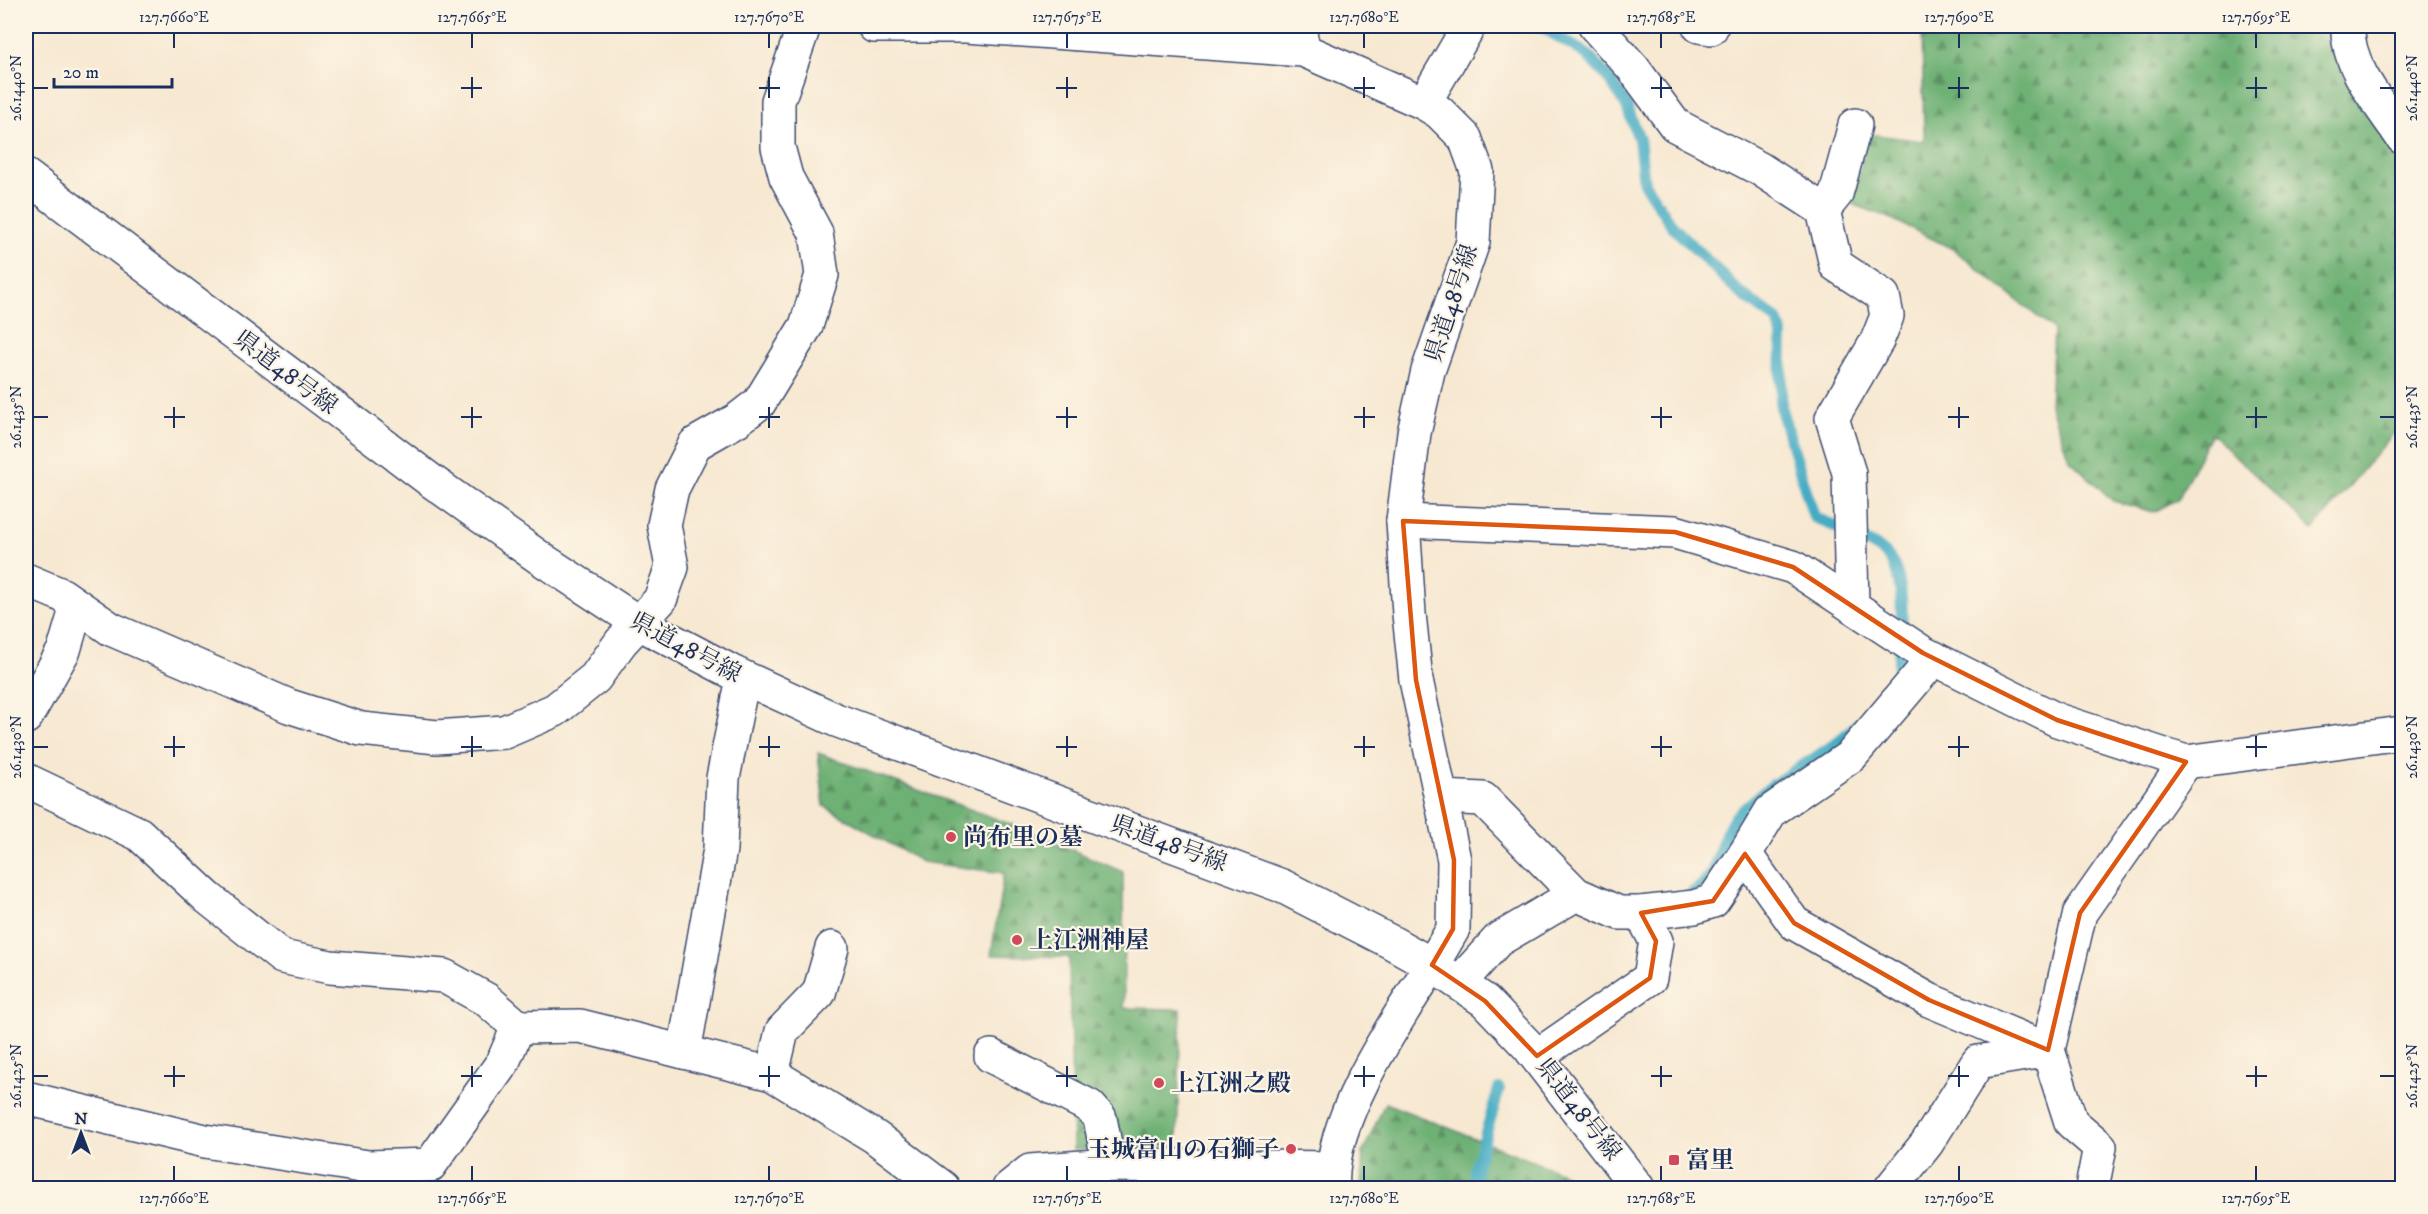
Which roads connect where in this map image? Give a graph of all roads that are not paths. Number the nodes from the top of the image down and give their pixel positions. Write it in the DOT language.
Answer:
graph roads {
  1 [pos="804,26"];
  2 [pos="874,26"];
  3 [pos="1469,26"];
  4 [pos="1595,26"];
  5 [pos="2348,26"];
  6 [pos="1301,38"];
  7 [pos="1424,104"];
  8 [pos="1855,124"];
  9 [pos="2403,137"];
  10 [pos="26,176"];
  11 [pos="1823,210"];
  12 [pos="1403,521"];
  13 [pos="26,580"];
  14 [pos="78,606"];
  15 [pos="1864,614"];
  16 [pos="639,623"];
  17 [pos="1928,656"];
  18 [pos="743,678"];
  19 [pos="26,717"];
  20 [pos="2403,733"];
  21 [pos="2186,762"];
  22 [pos="26,780"];
  23 [pos="1441,797"];
  24 [pos="1745,854"];
  25 [pos="1577,895"];
  26 [pos="1630,913"];
  27 [pos="832,948"];
  28 [pos="1445,974"];
  29 [pos="518,1027"];
  30 [pos="2048,1050"];
  31 [pos="684,1052"];
  32 [pos="990,1056"];
  33 [pos="1537,1056"];
  34 [pos="772,1074"];
  35 [pos="26,1098"];
  36 [pos="1109,1165"];
  37 [pos="407,1177"];
  38 [pos="1332,1178"];
  39 [pos="943,1188"];
  40 [pos="1008,1188"];
  41 [pos="1638,1188"];
  42 [pos="1891,1188"];
  43 [pos="2092,1188"];
  1 -- 16 [label="street"];
  2 -- 6 [label="street, 県道48号線"];
  3 -- 7 [label="street"];
  4 -- 11 [label="street"];
  5 -- 9 [label="street"];
  6 -- 7 [label="street, 県道48号線"];
  7 -- 12 [label="street, 県道48号線"];
  8 -- 11 [label="street"];
  10 -- 16 [label="street, 県道48号線"];
  11 -- 15 [label="street"];
  12 -- 15 [label="street"];
  12 -- 23 [label="street, 県道48号線"];
  13 -- 14 [label="street"];
  14 -- 16 [label="street"];
  14 -- 19 [label="street"];
  15 -- 17 [label="street"];
  16 -- 18 [label="street, 県道48号線"];
  17 -- 21 [label="street"];
  17 -- 24 [label="street"];
  18 -- 28 [label="street, 県道48号線"];
  18 -- 31 [label="street"];
  20 -- 21 [label="street"];
  21 -- 30 [label="street"];
  22 -- 29 [label="street"];
  23 -- 25 [label="street"];
  23 -- 28 [label="street, 県道48号線"];
  24 -- 26 [label="street"];
  24 -- 30 [label="street"];
  25 -- 26 [label="street"];
  25 -- 28 [label="street"];
  26 -- 33 [label="street"];
  27 -- 34 [label="street"];
  28 -- 33 [label="street, 県道48号線"];
  28 -- 38 [label="street"];
  29 -- 31 [label="street"];
  29 -- 37 [label="street"];
  30 -- 42 [label="street"];
  30 -- 43 [label="street"];
  31 -- 34 [label="street"];
  32 -- 36 [label="street"];
  33 -- 41 [label="street, 県道48号線"];
  34 -- 39 [label="street"];
  35 -- 37 [label="street"];
  36 -- 38 [label="street"];
  36 -- 40 [label="street"];
}
